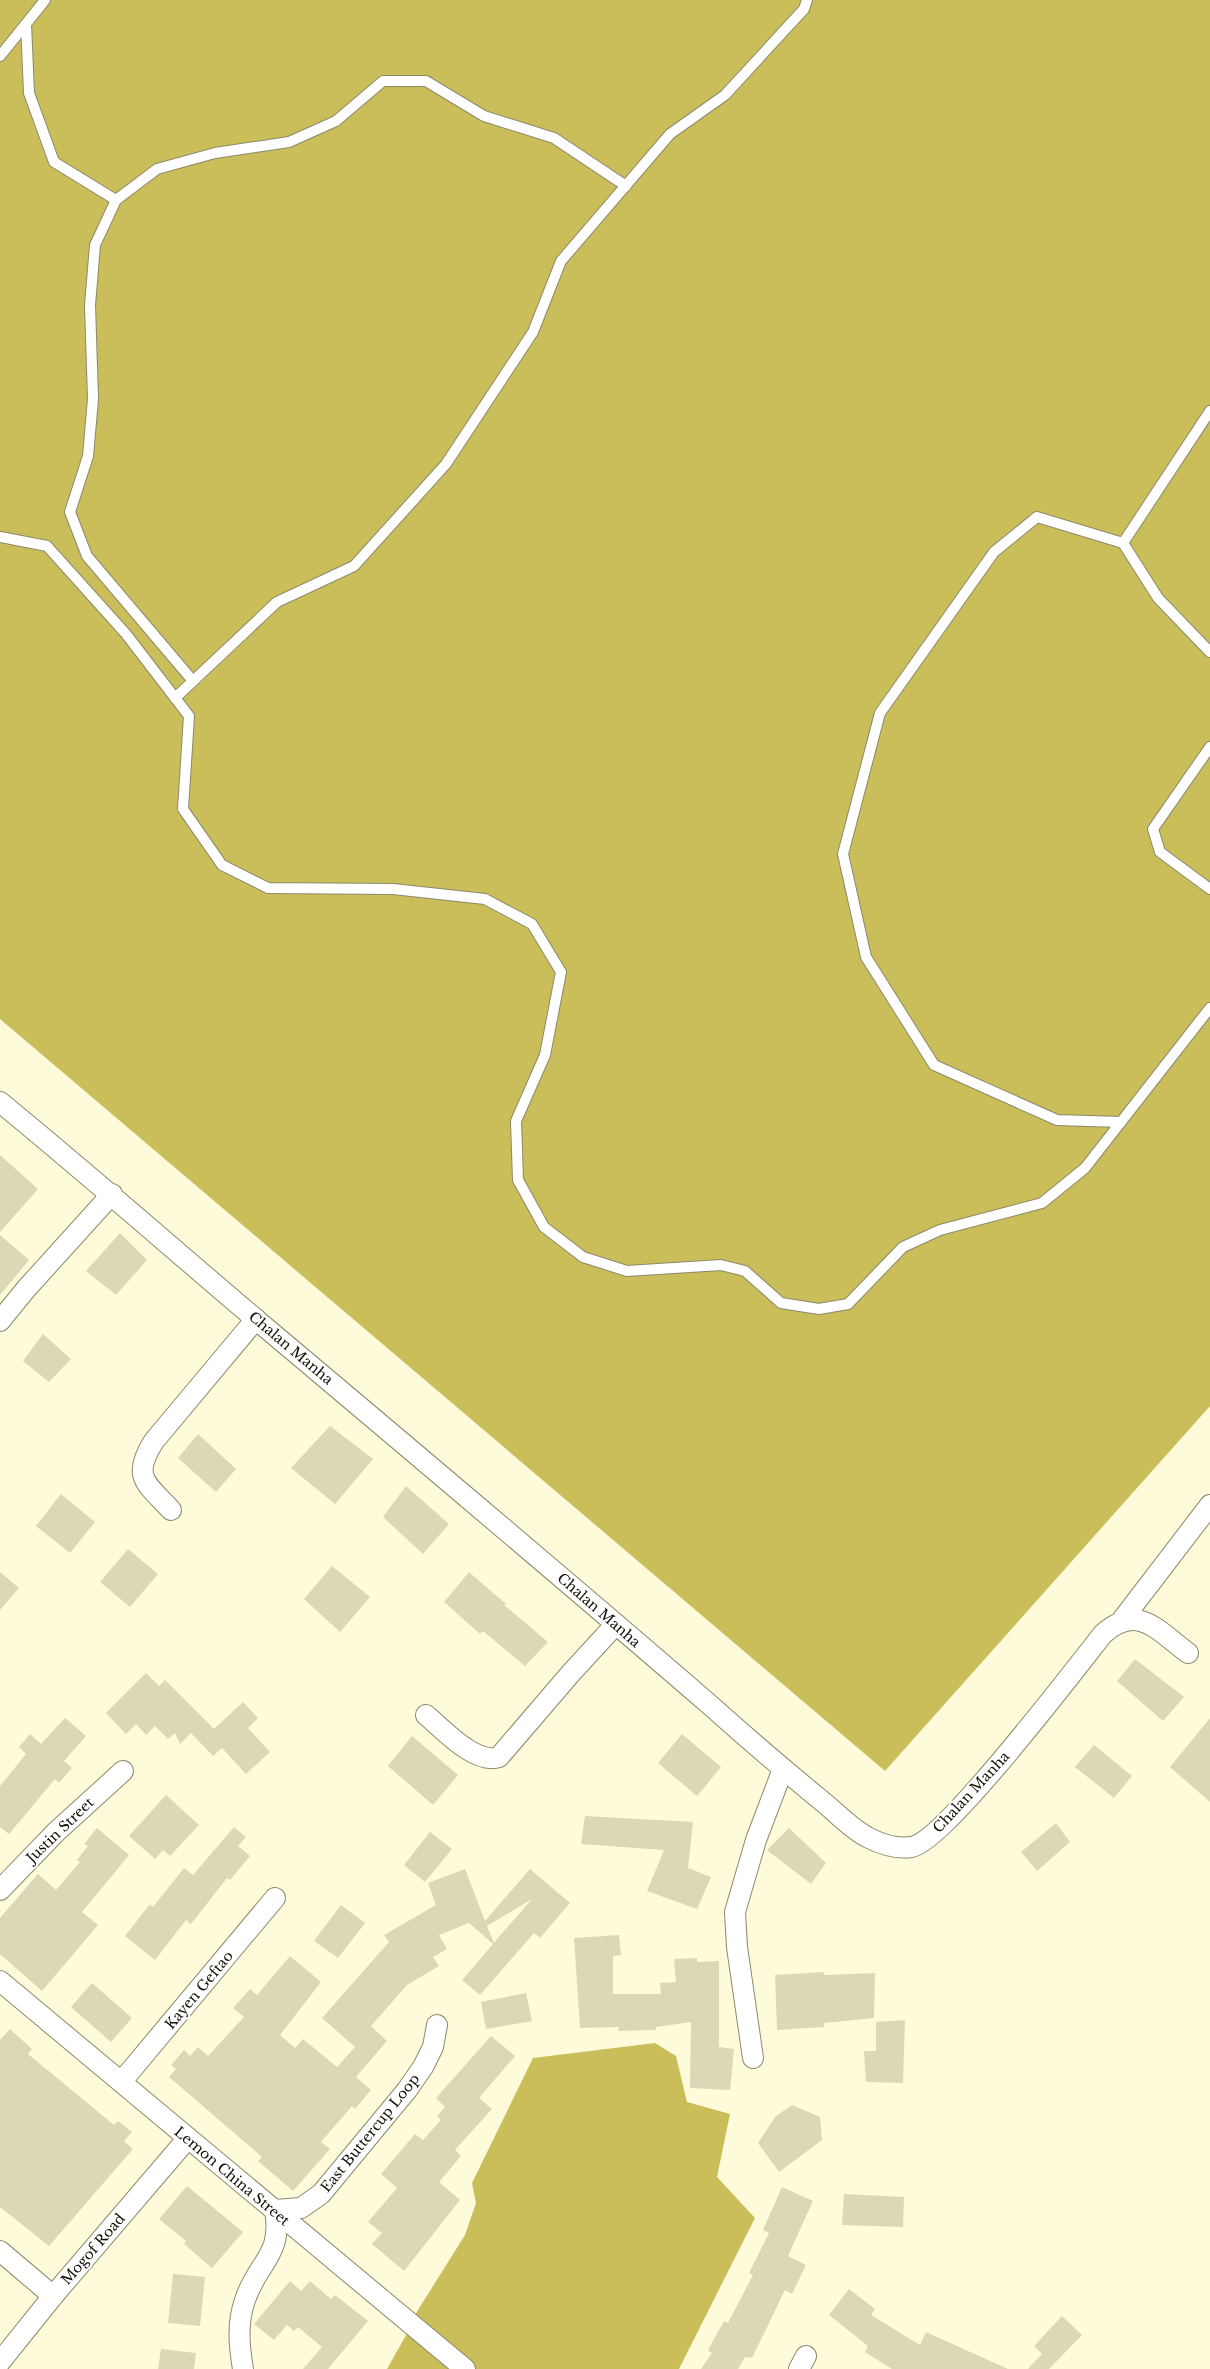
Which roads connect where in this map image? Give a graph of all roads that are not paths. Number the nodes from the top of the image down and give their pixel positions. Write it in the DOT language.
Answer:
graph roads {
  1 [pos="45,0"];
  2 [pos="807,0"];
  3 [pos="26,24"];
  4 [pos="0,56"];
  5 [pos="626,186"];
  6 [pos="116,200"];
  7 [pos="1210,411"];
  8 [pos="0,537"];
  9 [pos="1123,543"];
  10 [pos="1210,652"];
  11 [pos="193,681"];
  12 [pos="176,698"];
  13 [pos="1210,747"];
  14 [pos="1210,889"];
  15 [pos="1210,1008"];
  16 [pos="0,1102"];
  17 [pos="1121,1122"];
  18 [pos="112,1194"];
  19 [pos="256,1319"];
  20 [pos="0,1321"];
  21 [pos="1210,1505"];
  22 [pos="171,1510"];
  23 [pos="1122,1620"];
  24 [pos="616,1624"];
  25 [pos="1188,1653"];
  26 [pos="426,1714"];
  27 [pos="783,1769"];
  28 [pos="123,1771"];
  29 [pos="0,1890"];
  30 [pos="276,1898"];
  31 [pos="0,1982"];
  32 [pos="437,2025"];
  33 [pos="753,2058"];
  34 [pos="122,2081"];
  35 [pos="188,2138"];
  36 [pos="275,2210"];
  37 [pos="0,2251"];
  38 [pos="53,2296"];
  39 [pos="0,2362"];
  40 [pos="243,2369"];
  41 [pos="465,2369"];
  1 -- 3 [label="lane"];
  2 -- 5 [label="lane"];
  3 -- 4 [label="lane"];
  3 -- 6 [label="lane"];
  5 -- 6 [label="lane"];
  5 -- 11 [label="lane"];
  6 -- 11 [label="lane"];
  7 -- 9 [label="lane"];
  8 -- 12 [label="lane"];
  9 -- 10 [label="lane"];
  9 -- 17 [label="lane"];
  11 -- 12 [label="lane"];
  12 -- 17 [label="lane"];
  13 -- 14 [label="lane"];
  15 -- 17 [label="lane"];
  16 -- 18 [label="street, Chalan Manha"];
  18 -- 19 [label="street, Chalan Manha"];
  18 -- 20 [label="street"];
  19 -- 22 [label="street"];
  19 -- 24 [label="street, Chalan Manha"];
  21 -- 23 [label="street, Chalan Manha"];
  23 -- 25 [label="street"];
  23 -- 27 [label="street, Chalan Manha"];
  24 -- 26 [label="street"];
  24 -- 27 [label="street, Chalan Manha"];
  27 -- 33 [label="street"];
  28 -- 29 [label="street, Justin Street"];
  30 -- 34 [label="street, Kayen Geftao"];
  31 -- 34 [label="street, Lemon China Street"];
  32 -- 36 [label="street, East Buttercup Loop"];
  34 -- 35 [label="street, Lemon China Street"];
  35 -- 36 [label="street, Lemon China Street"];
  35 -- 38 [label="street, Mogof Road"];
  36 -- 40 [label="street"];
  36 -- 41 [label="street, Lemon China Street"];
  37 -- 38 [label="street"];
  38 -- 39 [label="street, Mogof Road"];
}
